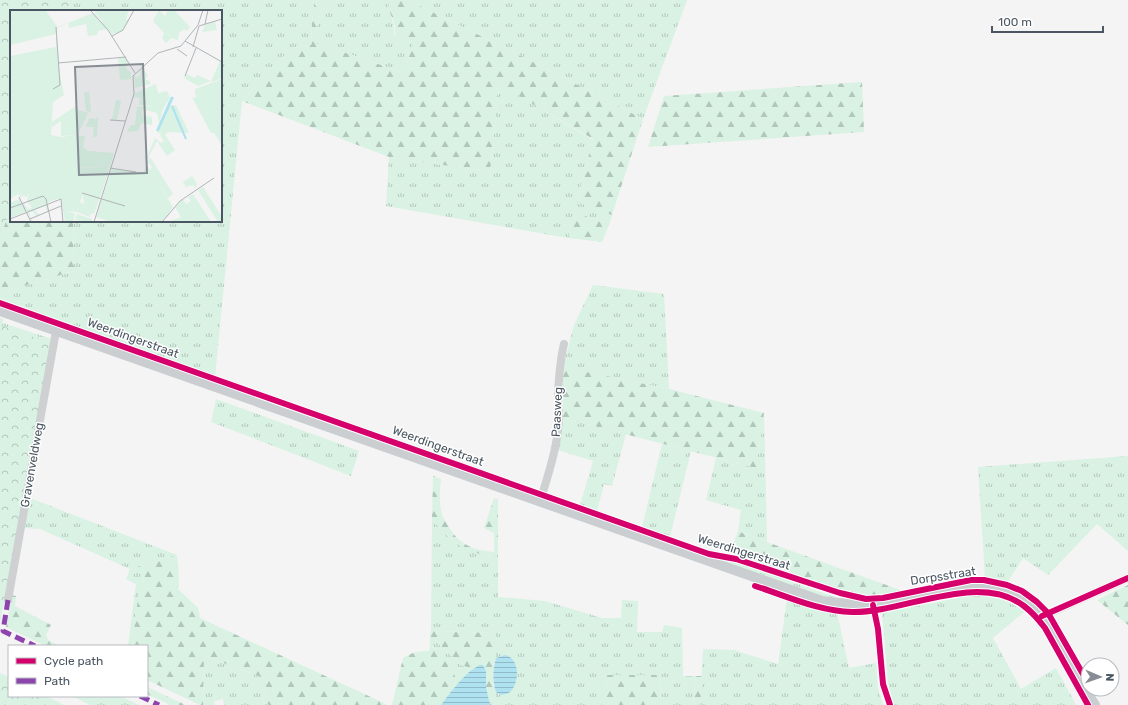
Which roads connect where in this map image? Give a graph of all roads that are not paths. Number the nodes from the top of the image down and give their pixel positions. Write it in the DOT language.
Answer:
graph roads {
  1 [pos="0,311"];
  2 [pos="56,331"];
  3 [pos="564,344"];
  4 [pos="540,502"];
  5 [pos="1128,578"];
  6 [pos="8,600"];
  7 [pos="873,604"];
  8 [pos="1043,616"];
  9 [pos="1095,705"];
  1 -- 2 [label="main road, Weerdingerstraat"];
  2 -- 4 [label="main road, Weerdingerstraat"];
  2 -- 6 [label="street, Gravenveldweg"];
  3 -- 4 [label="street, Paasweg"];
  4 -- 7 [label="main road, Weerdingerstraat"];
  5 -- 8 [label="street"];
  7 -- 8 [label="main road, Dorpsstraat"];
  8 -- 9 [label="main road, Dorpsstraat"];
}
